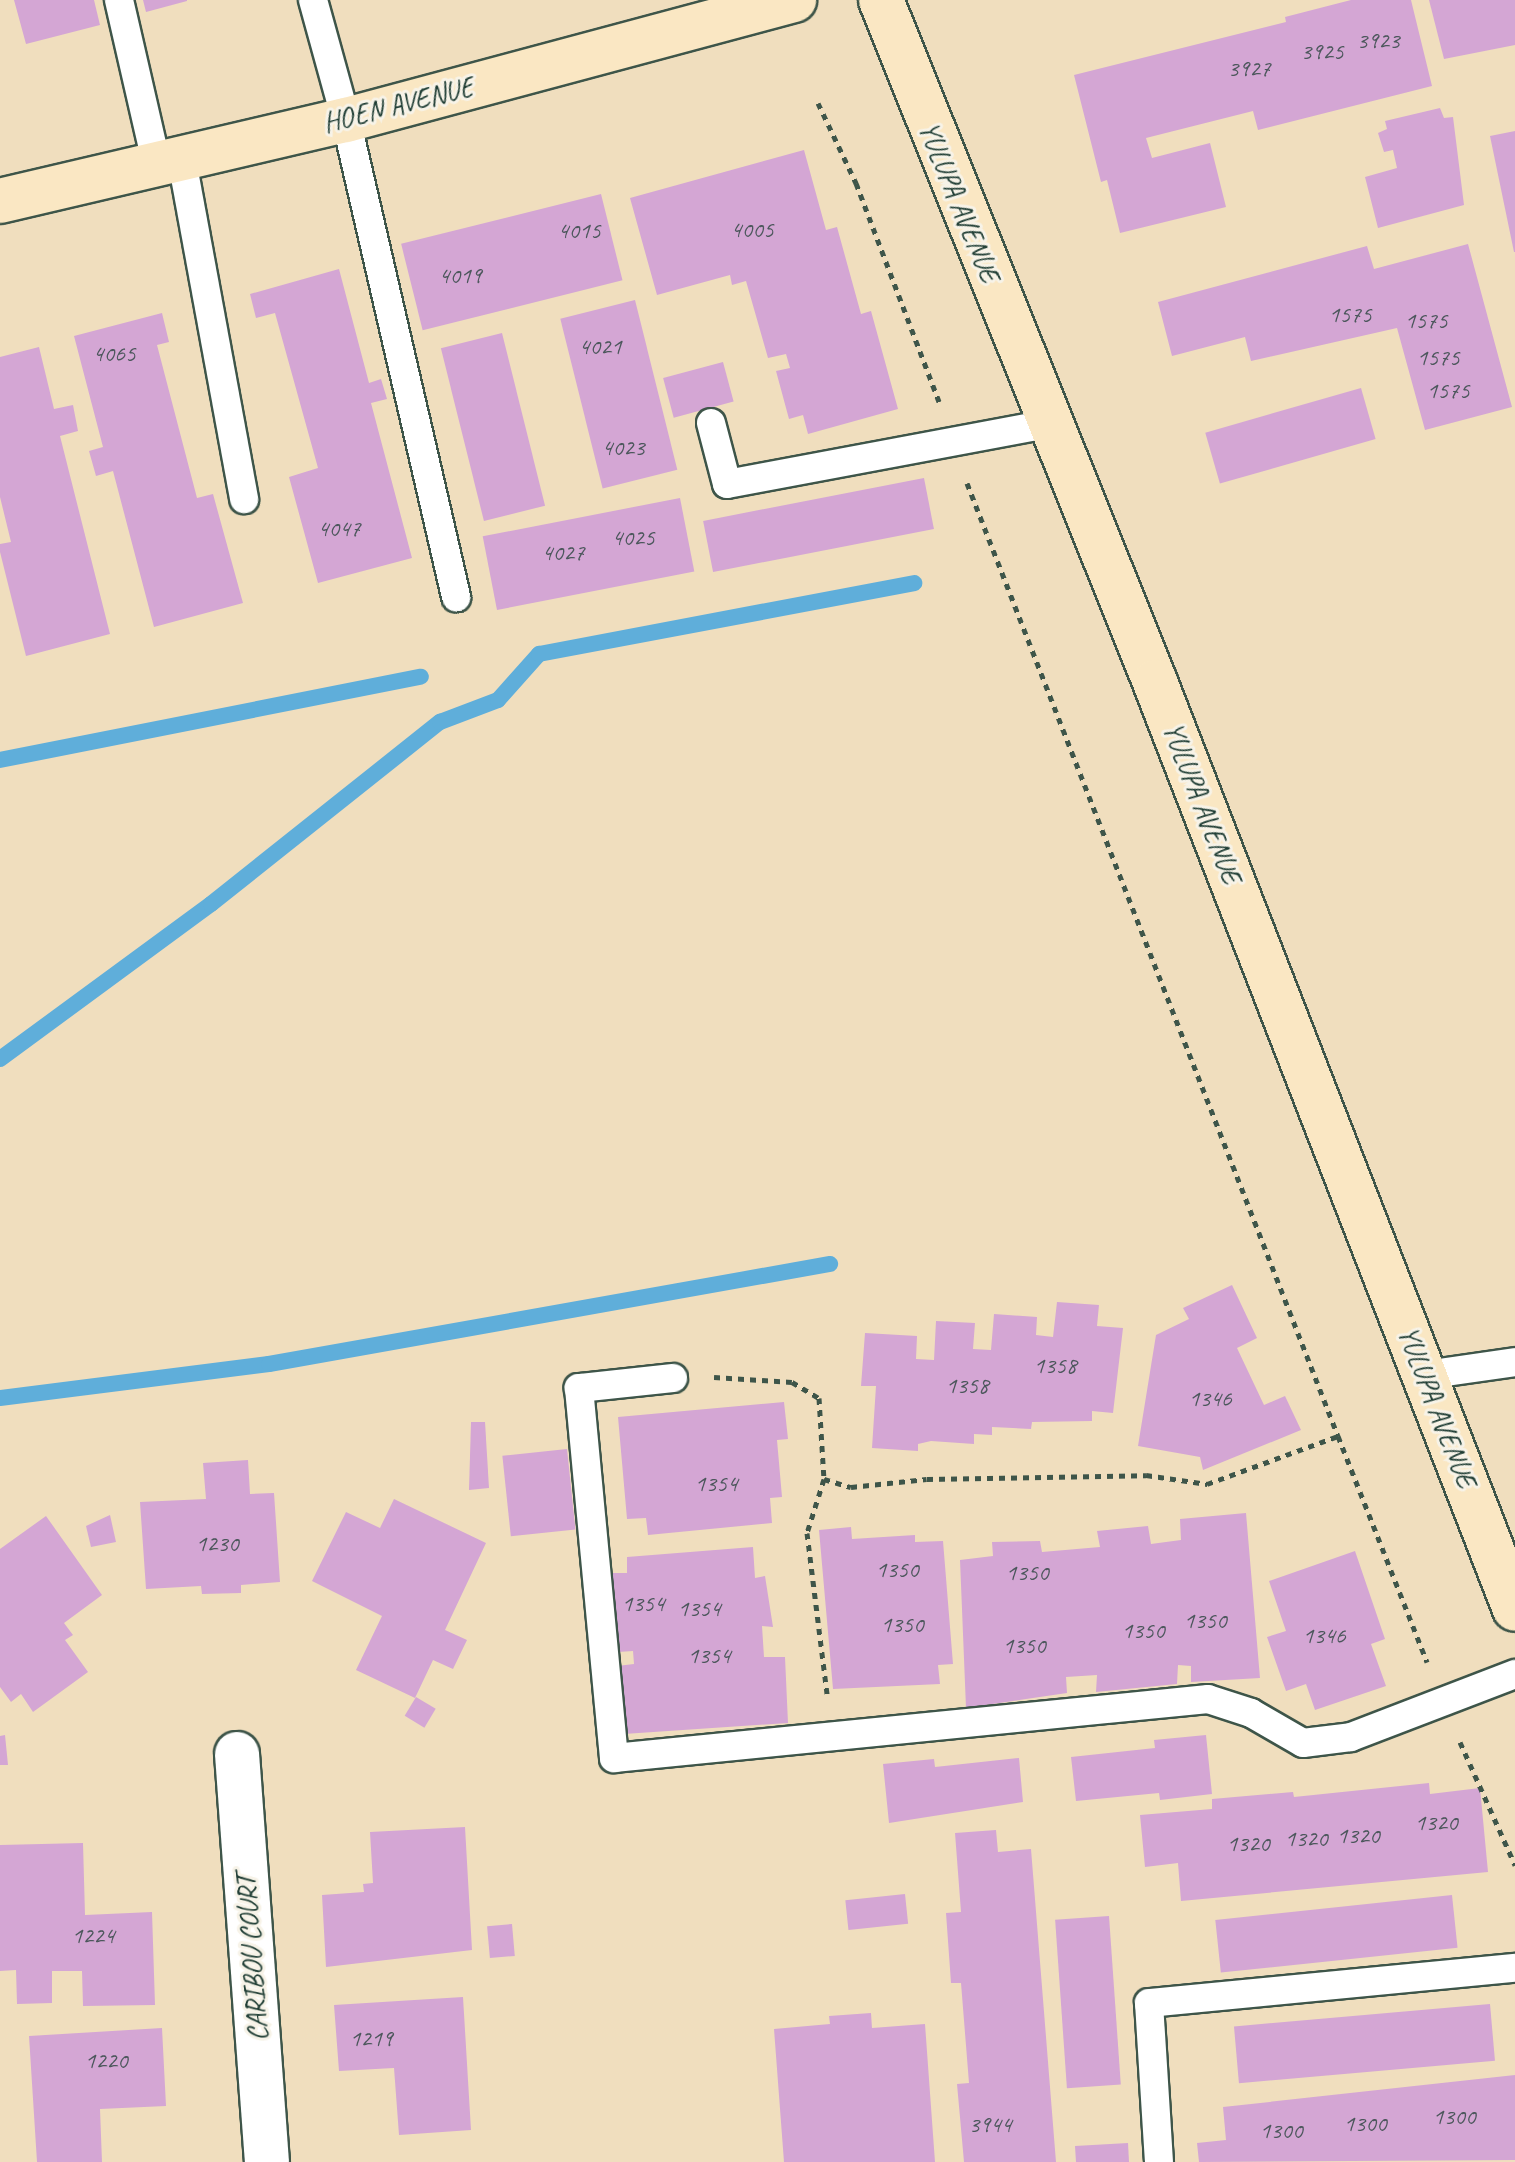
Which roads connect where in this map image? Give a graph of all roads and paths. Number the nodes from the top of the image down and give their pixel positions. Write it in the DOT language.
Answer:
graph roads {
  1 [pos="119,0"];
  2 [pos="313,0"];
  3 [pos="794,0"];
  4 [pos="881,0"];
  5 [pos="818,103"];
  6 [pos="346,120"];
  7 [pos="169,158"];
  8 [pos="0,201"];
  9 [pos="711,423"];
  10 [pos="1047,424"];
  11 [pos="952,439"];
  12 [pos="244,499"];
  13 [pos="456,598"];
  14 [pos="1515,1362"];
  15 [pos="1425,1375"];
  16 [pos="673,1378"];
  17 [pos="1338,1436"];
  18 [pos="824,1479"];
  19 [pos="1515,1609"];
  20 [pos="1515,1674"];
  21 [pos="828,1697"];
  22 [pos="1442,1701"];
  23 [pos="237,1754"];
  24 [pos="1515,1865"];
  25 [pos="1515,1968"];
  26 [pos="267,2162"];
  27 [pos="1159,2162"];
  1 -- 7 [label="lane"];
  2 -- 6 [label="lane"];
  3 -- 6 [label="street, HOEN AVENUE"];
  4 -- 10 [label="street, YULUPA AVENUE"];
  5 -- 11 [label="path"];
  6 -- 7 [label="street, HOEN AVENUE"];
  6 -- 13 [label="lane"];
  7 -- 8 [label="street, HOEN AVENUE"];
  7 -- 12 [label="lane"];
  9 -- 11 [label="lane"];
  10 -- 11 [label="lane"];
  10 -- 15 [label="street, YULUPA AVENUE"];
  11 -- 17 [label="path"];
  14 -- 15 [label="lane"];
  15 -- 19 [label="street, YULUPA AVENUE"];
  16 -- 18 [label="path"];
  16 -- 22 [label="lane"];
  17 -- 18 [label="path"];
  17 -- 22 [label="path"];
  18 -- 21 [label="path"];
  20 -- 22 [label="lane"];
  22 -- 24 [label="path"];
  23 -- 26 [label="street, CARIBOU COURT"];
  25 -- 27 [label="lane"];
}
